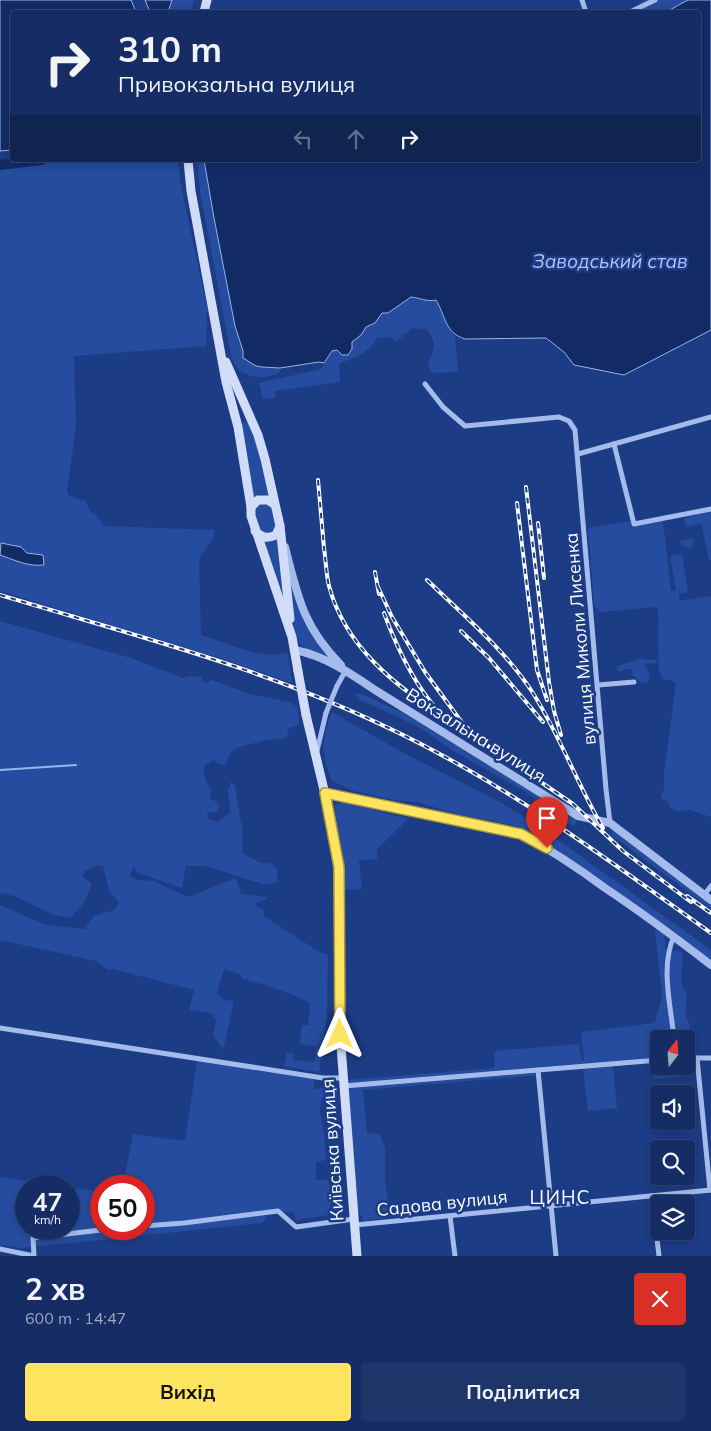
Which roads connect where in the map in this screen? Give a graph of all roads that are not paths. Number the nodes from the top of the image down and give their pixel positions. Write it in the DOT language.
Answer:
graph roads {
  1 [pos="655,0"];
  2 [pos="634,10"];
  3 [pos="188,162"];
  4 [pos="222,354"];
  5 [pos="425,384"];
  6 [pos="711,417"];
  7 [pos="614,444"];
  8 [pos="578,454"];
  9 [pos="274,504"];
  10 [pos="251,508"];
  11 [pos="711,509"];
  12 [pos="280,526"];
  13 [pos="255,532"];
  14 [pos="292,636"];
  15 [pos="295,650"];
  16 [pos="346,670"];
  17 [pos="634,682"];
  18 [pos="598,685"];
  19 [pos="316,759"];
  20 [pos="325,793"];
  21 [pos="610,823"];
  22 [pos="711,886"];
  23 [pos="708,898"];
  24 [pos="674,936"];
  25 [pos="711,965"];
  26 [pos="0,1028"];
  27 [pos="673,1030"];
  28 [pos="697,1058"];
  29 [pos="711,1058"];
  30 [pos="650,1061"];
  31 [pos="538,1070"];
  32 [pos="343,1082"];
  33 [pos="710,1190"];
  34 [pos="662,1195"];
  35 [pos="650,1196"];
  36 [pos="550,1207"];
  37 [pos="450,1216"];
  38 [pos="354,1222"];
  39 [pos="155,1225"];
  40 [pos="90,1231"];
  41 [pos="657,1240"];
  42 [pos="0,1250"];
  43 [pos="357,1256"];
  44 [pos="454,1256"];
  45 [pos="556,1256"];
  46 [pos="659,1256"];
  1 -- 2 [label="street"];
  3 -- 4 [label="main road"];
  4 -- 9 [label="main road"];
  4 -- 10 [label="main road"];
  5 -- 8 [label="street, вулиця Миколи Лисенка"];
  6 -- 7 [label="street"];
  7 -- 8 [label="street"];
  7 -- 11 [label="street"];
  8 -- 18 [label="street, вулиця Миколи Лисенка"];
  9 -- 10 [label="main road"];
  9 -- 12 [label="main road"];
  10 -- 13 [label="main road"];
  12 -- 13 [label="main road"];
  12 -- 14 [label="main road"];
  12 -- 16 [label="street"];
  13 -- 14 [label="main road"];
  14 -- 15 [label="main road, Київська вулиця"];
  15 -- 16 [label="street, Вокзальна вулиця"];
  15 -- 19 [label="main road, Київська вулиця, bridge"];
  16 -- 19 [label="street, bridge"];
  16 -- 21 [label="street, Вокзальна вулиця"];
  17 -- 18 [label="street"];
  18 -- 21 [label="street, вулиця Миколи Лисенка"];
  19 -- 20 [label="main road, Київська вулиця"];
  20 -- 24 [label="street"];
  20 -- 32 [label="main road, Київська вулиця"];
  21 -- 23 [label="street, Вокзальна вулиця"];
  22 -- 23 [label="street"];
  24 -- 25 [label="street"];
  24 -- 27 [label="street"];
  26 -- 32 [label="street"];
  28 -- 29 [label="street"];
  28 -- 33 [label="street"];
  30 -- 31 [label="street"];
  31 -- 32 [label="street"];
  31 -- 36 [label="street"];
  32 -- 38 [label="main road, Київська вулиця"];
  33 -- 34 [label="street, Садова вулиця"];
  35 -- 36 [label="street, Садова вулиця"];
  36 -- 37 [label="street, Садова вулиця"];
  36 -- 45 [label="street"];
  37 -- 38 [label="street, Садова вулиця"];
  37 -- 44 [label="street"];
  38 -- 39 [label="street, Садова вулиця"];
  38 -- 43 [label="main road, Київська вулиця"];
  40 -- 42 [label="street"];
  41 -- 46 [label="street"];
}
